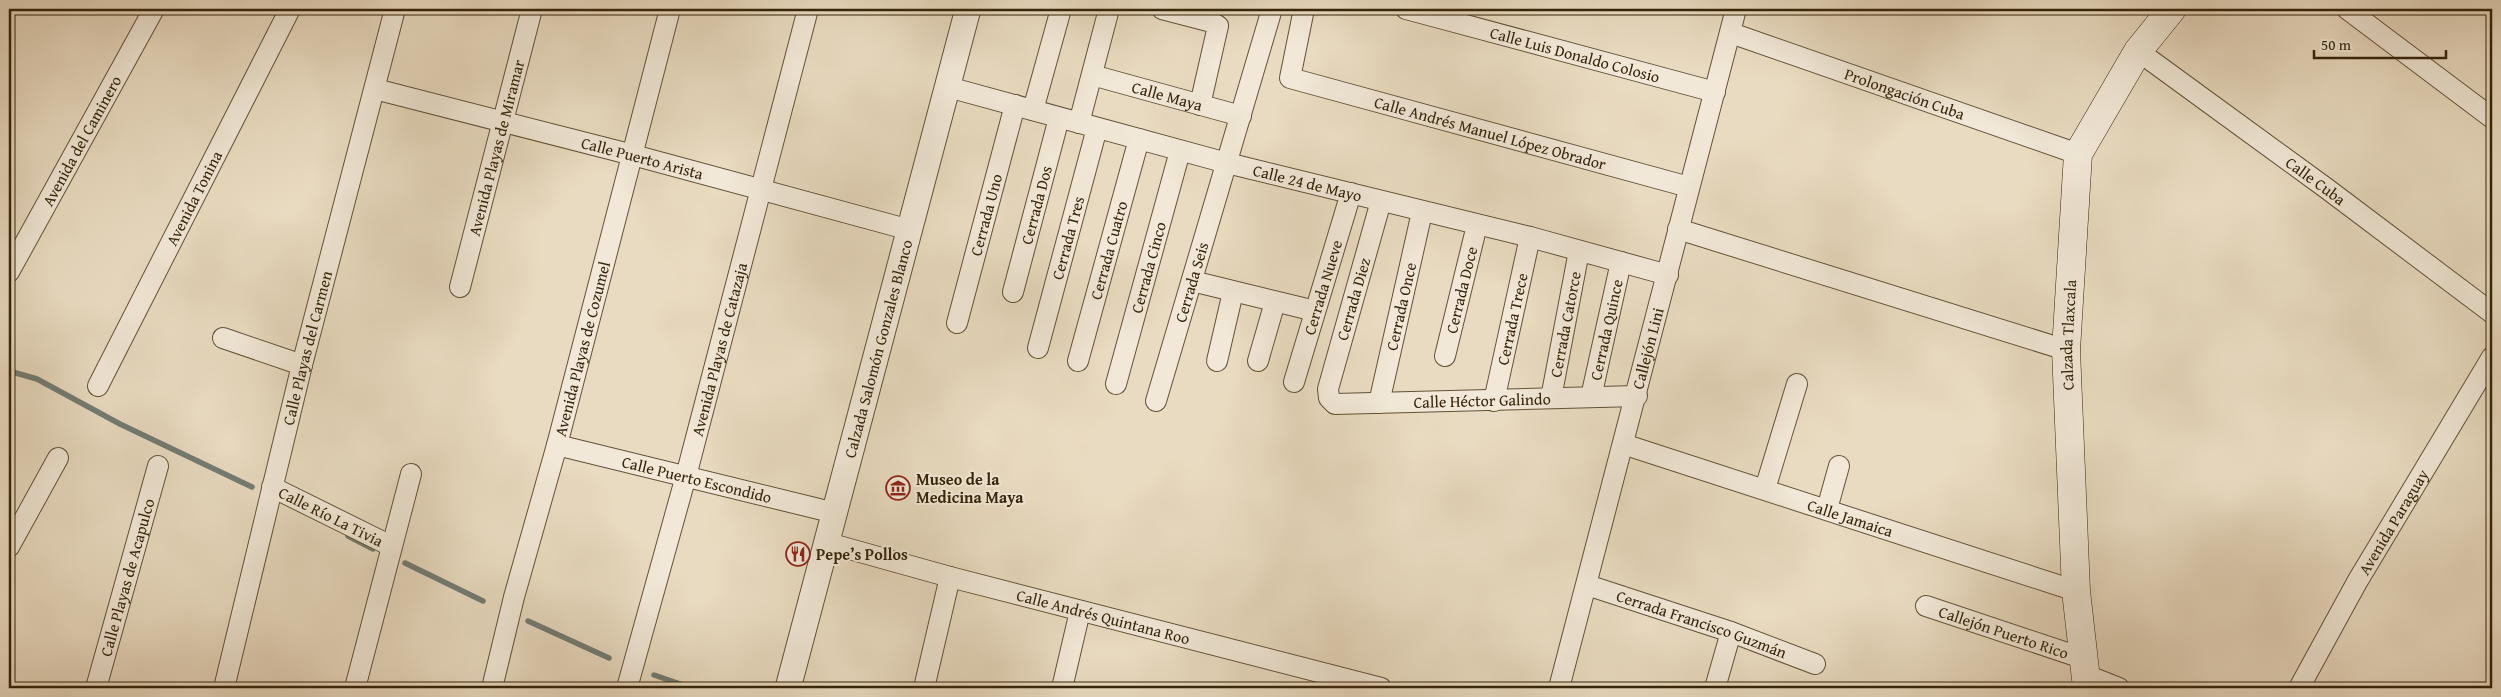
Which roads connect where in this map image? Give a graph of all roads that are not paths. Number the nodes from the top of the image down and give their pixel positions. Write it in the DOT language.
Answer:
graph roads {
  1 [pos="154,9"];
  2 [pos="290,9"];
  3 [pos="395,9"];
  4 [pos="532,9"];
  5 [pos="670,9"];
  6 [pos="808,9"];
  7 [pos="968,9"];
  8 [pos="1061,9"];
  9 [pos="1109,9"];
  10 [pos="1162,9"];
  11 [pos="1272,9"];
  12 [pos="1304,9"];
  13 [pos="1406,9"];
  14 [pos="1736,9"];
  15 [pos="2172,9"];
  16 [pos="2347,9"];
  17 [pos="1731,33"];
  18 [pos="2138,51"];
  19 [pos="1092,75"];
  20 [pos="948,87"];
  21 [pos="375,89"];
  22 [pos="1715,92"];
  23 [pos="1200,105"];
  24 [pos="1024,108"];
  25 [pos="1241,116"];
  26 [pos="1060,118"];
  27 [pos="2492,118"];
  28 [pos="504,122"];
  29 [pos="1088,125"];
  30 [pos="1139,139"];
  31 [pos="1180,151"];
  32 [pos="2078,154"];
  33 [pos="633,155"];
  34 [pos="1228,163"];
  35 [pos="1689,187"];
  36 [pos="763,189"];
  37 [pos="1351,193"];
  38 [pos="1381,201"];
  39 [pos="1422,212"];
  40 [pos="1477,225"];
  41 [pos="1678,229"];
  42 [pos="910,230"];
  43 [pos="1530,237"];
  44 [pos="1579,251"];
  45 [pos="1621,262"];
  46 [pos="9,272"];
  47 [pos="1668,275"];
  48 [pos="1192,282"];
  49 [pos="460,287"];
  50 [pos="1013,292"];
  51 [pos="1233,292"];
  52 [pos="1275,302"];
  53 [pos="1316,311"];
  54 [pos="2492,313"];
  55 [pos="957,323"];
  56 [pos="223,338"];
  57 [pos="1038,348"];
  58 [pos="2066,350"];
  59 [pos="1445,356"];
  60 [pos="2492,357"];
  61 [pos="1078,361"];
  62 [pos="1217,361"];
  63 [pos="1258,361"];
  64 [pos="302,365"];
  65 [pos="1294,382"];
  66 [pos="1116,384"];
  67 [pos="1797,384"];
  68 [pos="98,386"];
  69 [pos="1637,396"];
  70 [pos="1591,397"];
  71 [pos="1329,398"];
  72 [pos="1550,398"];
  73 [pos="1156,401"];
  74 [pos="1494,401"];
  75 [pos="1379,403"];
  76 [pos="1623,444"];
  77 [pos="557,445"];
  78 [pos="58,458"];
  79 [pos="158,466"];
  80 [pos="1839,466"];
  81 [pos="411,474"];
  82 [pos="686,476"];
  83 [pos="272,487"];
  84 [pos="1765,490"];
  85 [pos="1827,510"];
  86 [pos="835,513"];
  87 [pos="828,543"];
  88 [pos="9,547"];
  89 [pos="389,555"];
  90 [pos="950,577"];
  91 [pos="1586,585"];
  92 [pos="2076,591"];
  93 [pos="1926,606"];
  94 [pos="1080,611"];
  95 [pos="1731,632"];
  96 [pos="1815,664"];
  97 [pos="2085,674"];
  98 [pos="1370,687"];
  99 [pos="96,688"];
  100 [pos="224,688"];
  101 [pos="356,688"];
  102 [pos="492,688"];
  103 [pos="627,688"];
  104 [pos="788,688"];
  105 [pos="924,688"];
  106 [pos="1062,688"];
  107 [pos="1559,688"];
  108 [pos="1715,688"];
  109 [pos="2119,688"];
  110 [pos="2299,688"];
  1 -- 46 [label="street, Avenida del Caminero"];
  2 -- 68 [label="street, Avenida Tonina"];
  3 -- 21 [label="street, Calle Playas del Carmen"];
  4 -- 28 [label="street, Avenida Playas de Miramar"];
  5 -- 33 [label="street, Avenida Playas de Cozumel"];
  6 -- 36 [label="street, Avenida Playas de Catazaja"];
  7 -- 20 [label="street, Calzada Salomón Gonzales Blanco"];
  8 -- 24 [label="street, Cerrada Uno"];
  9 -- 19 [label="street, Cerrada Tres"];
  10 -- 23 [label="street"];
  11 -- 25 [label="street, Cerrada Seis"];
  12 -- 35 [label="street, Calle Andrés Manuel López Obrador"];
  13 -- 22 [label="street, Calle Luis Donaldo Colosio"];
  14 -- 17 [label="street, Callejón Lini"];
  15 -- 18 [label="main road, Calzada Tlaxcala"];
  16 -- 27 [label="street"];
  17 -- 22 [label="street, Callejón Lini"];
  17 -- 32 [label="street, Prolongación Cuba"];
  18 -- 32 [label="main road, Calzada Tlaxcala"];
  18 -- 54 [label="street, Calle Cuba"];
  19 -- 23 [label="street, Calle Maya"];
  19 -- 29 [label="street, Cerrada Tres"];
  20 -- 24 [label="street, Calle 24 de Mayo"];
  20 -- 42 [label="street, Calzada Salomón Gonzales Blanco"];
  21 -- 28 [label="street, Calle Puerto Arista"];
  21 -- 64 [label="street, Calle Playas del Carmen"];
  22 -- 35 [label="street, Callejón Lini"];
  23 -- 25 [label="street, Calle Maya"];
  24 -- 26 [label="street, Calle 24 de Mayo"];
  24 -- 55 [label="street, Cerrada Uno"];
  25 -- 34 [label="street, Cerrada Seis"];
  26 -- 29 [label="street, Calle 24 de Mayo"];
  26 -- 50 [label="street, Cerrada Dos"];
  28 -- 33 [label="street, Calle Puerto Arista"];
  28 -- 49 [label="street, Avenida Playas de Miramar"];
  29 -- 30 [label="street, Calle 24 de Mayo"];
  29 -- 57 [label="street, Cerrada Tres"];
  30 -- 31 [label="street, Calle 24 de Mayo"];
  30 -- 61 [label="street, Cerrada Cuatro"];
  31 -- 34 [label="street, Calle 24 de Mayo"];
  31 -- 66 [label="street, Cerrada Cinco"];
  32 -- 58 [label="main road, Calzada Tlaxcala"];
  33 -- 36 [label="street, Calle Puerto Arista"];
  33 -- 77 [label="street, Avenida Playas de Cozumel"];
  34 -- 37 [label="street, Calle 24 de Mayo"];
  34 -- 48 [label="street, Cerrada Seis"];
  35 -- 41 [label="street, Callejón Lini"];
  36 -- 42 [label="street, Calle Puerto Arista"];
  36 -- 82 [label="street, Avenida Playas de Catazaja"];
  37 -- 38 [label="street, Calle 24 de Mayo"];
  37 -- 53 [label="street, Cerrada Nueve"];
  38 -- 39 [label="street, Calle 24 de Mayo"];
  38 -- 71 [label="street, Cerrada Diez"];
  39 -- 40 [label="street, Calle 24 de Mayo"];
  39 -- 75 [label="street, Cerrada Once"];
  40 -- 43 [label="street, Calle 24 de Mayo"];
  40 -- 59 [label="street, Cerrada Doce"];
  41 -- 47 [label="street, Callejón Lini"];
  41 -- 58 [label="street"];
  42 -- 86 [label="street, Calzada Salomón Gonzales Blanco"];
  43 -- 44 [label="street, Calle 24 de Mayo"];
  43 -- 74 [label="street, Cerrada Trece"];
  44 -- 45 [label="street, Calle 24 de Mayo"];
  44 -- 72 [label="street, Cerrada Catorce"];
  45 -- 47 [label="street, Calle 24 de Mayo"];
  45 -- 70 [label="street, Cerrada Quince"];
  47 -- 69 [label="street, Callejón Lini"];
  48 -- 51 [label="street"];
  48 -- 73 [label="street, Cerrada Seis"];
  51 -- 52 [label="street"];
  51 -- 62 [label="street"];
  52 -- 53 [label="street"];
  52 -- 63 [label="street"];
  53 -- 65 [label="street, Cerrada Nueve"];
  56 -- 64 [label="street"];
  58 -- 92 [label="main road, Calzada Tlaxcala"];
  60 -- 110 [label="street, Avenida Paraguay"];
  64 -- 83 [label="street, Calle Playas del Carmen"];
  67 -- 84 [label="street"];
  69 -- 70 [label="street, Calle Héctor Galindo"];
  69 -- 76 [label="street, Callejón Lini"];
  70 -- 72 [label="street, Calle Héctor Galindo"];
  71 -- 75 [label="street, Calle Héctor Galindo"];
  72 -- 74 [label="street, Calle Héctor Galindo"];
  74 -- 75 [label="street, Calle Héctor Galindo"];
  76 -- 84 [label="street, Calle Jamaica"];
  76 -- 91 [label="street, Callejón Lini"];
  77 -- 82 [label="street, Calle Puerto Escondido"];
  77 -- 102 [label="street, Avenida Playas de Cozumel"];
  78 -- 88 [label="street"];
  79 -- 99 [label="street, Calle Playas de Acapulco"];
  80 -- 85 [label="street"];
  81 -- 89 [label="street"];
  82 -- 86 [label="street, Calle Puerto Escondido"];
  82 -- 103 [label="street, Avenida Playas de Catazaja"];
  83 -- 89 [label="street, Calle Río La Tivia"];
  83 -- 100 [label="street, Calle Playas del Carmen"];
  84 -- 85 [label="street, Calle Jamaica"];
  85 -- 92 [label="street, Calle Jamaica"];
  86 -- 87 [label="street, Calzada Salomón Gonzales Blanco"];
  87 -- 90 [label="street, Calle Andrés Quintana Roo"];
  87 -- 104 [label="street, Calzada Salomón Gonzales Blanco"];
  89 -- 101 [label="street"];
  90 -- 94 [label="street, Calle Andrés Quintana Roo"];
  90 -- 105 [label="street"];
  91 -- 95 [label="street, Cerrada Francisco Guzmán"];
  91 -- 107 [label="street, Callejón Lini"];
  92 -- 97 [label="main road, Calzada Tlaxcala"];
  93 -- 97 [label="street, Callejón Puerto Rico"];
  94 -- 98 [label="street, Calle Andrés Quintana Roo"];
  94 -- 106 [label="street"];
  95 -- 96 [label="street, Cerrada Francisco Guzmán"];
  95 -- 108 [label="street"];
  97 -- 109 [label="street, Callejón Puerto Rico"];
}
